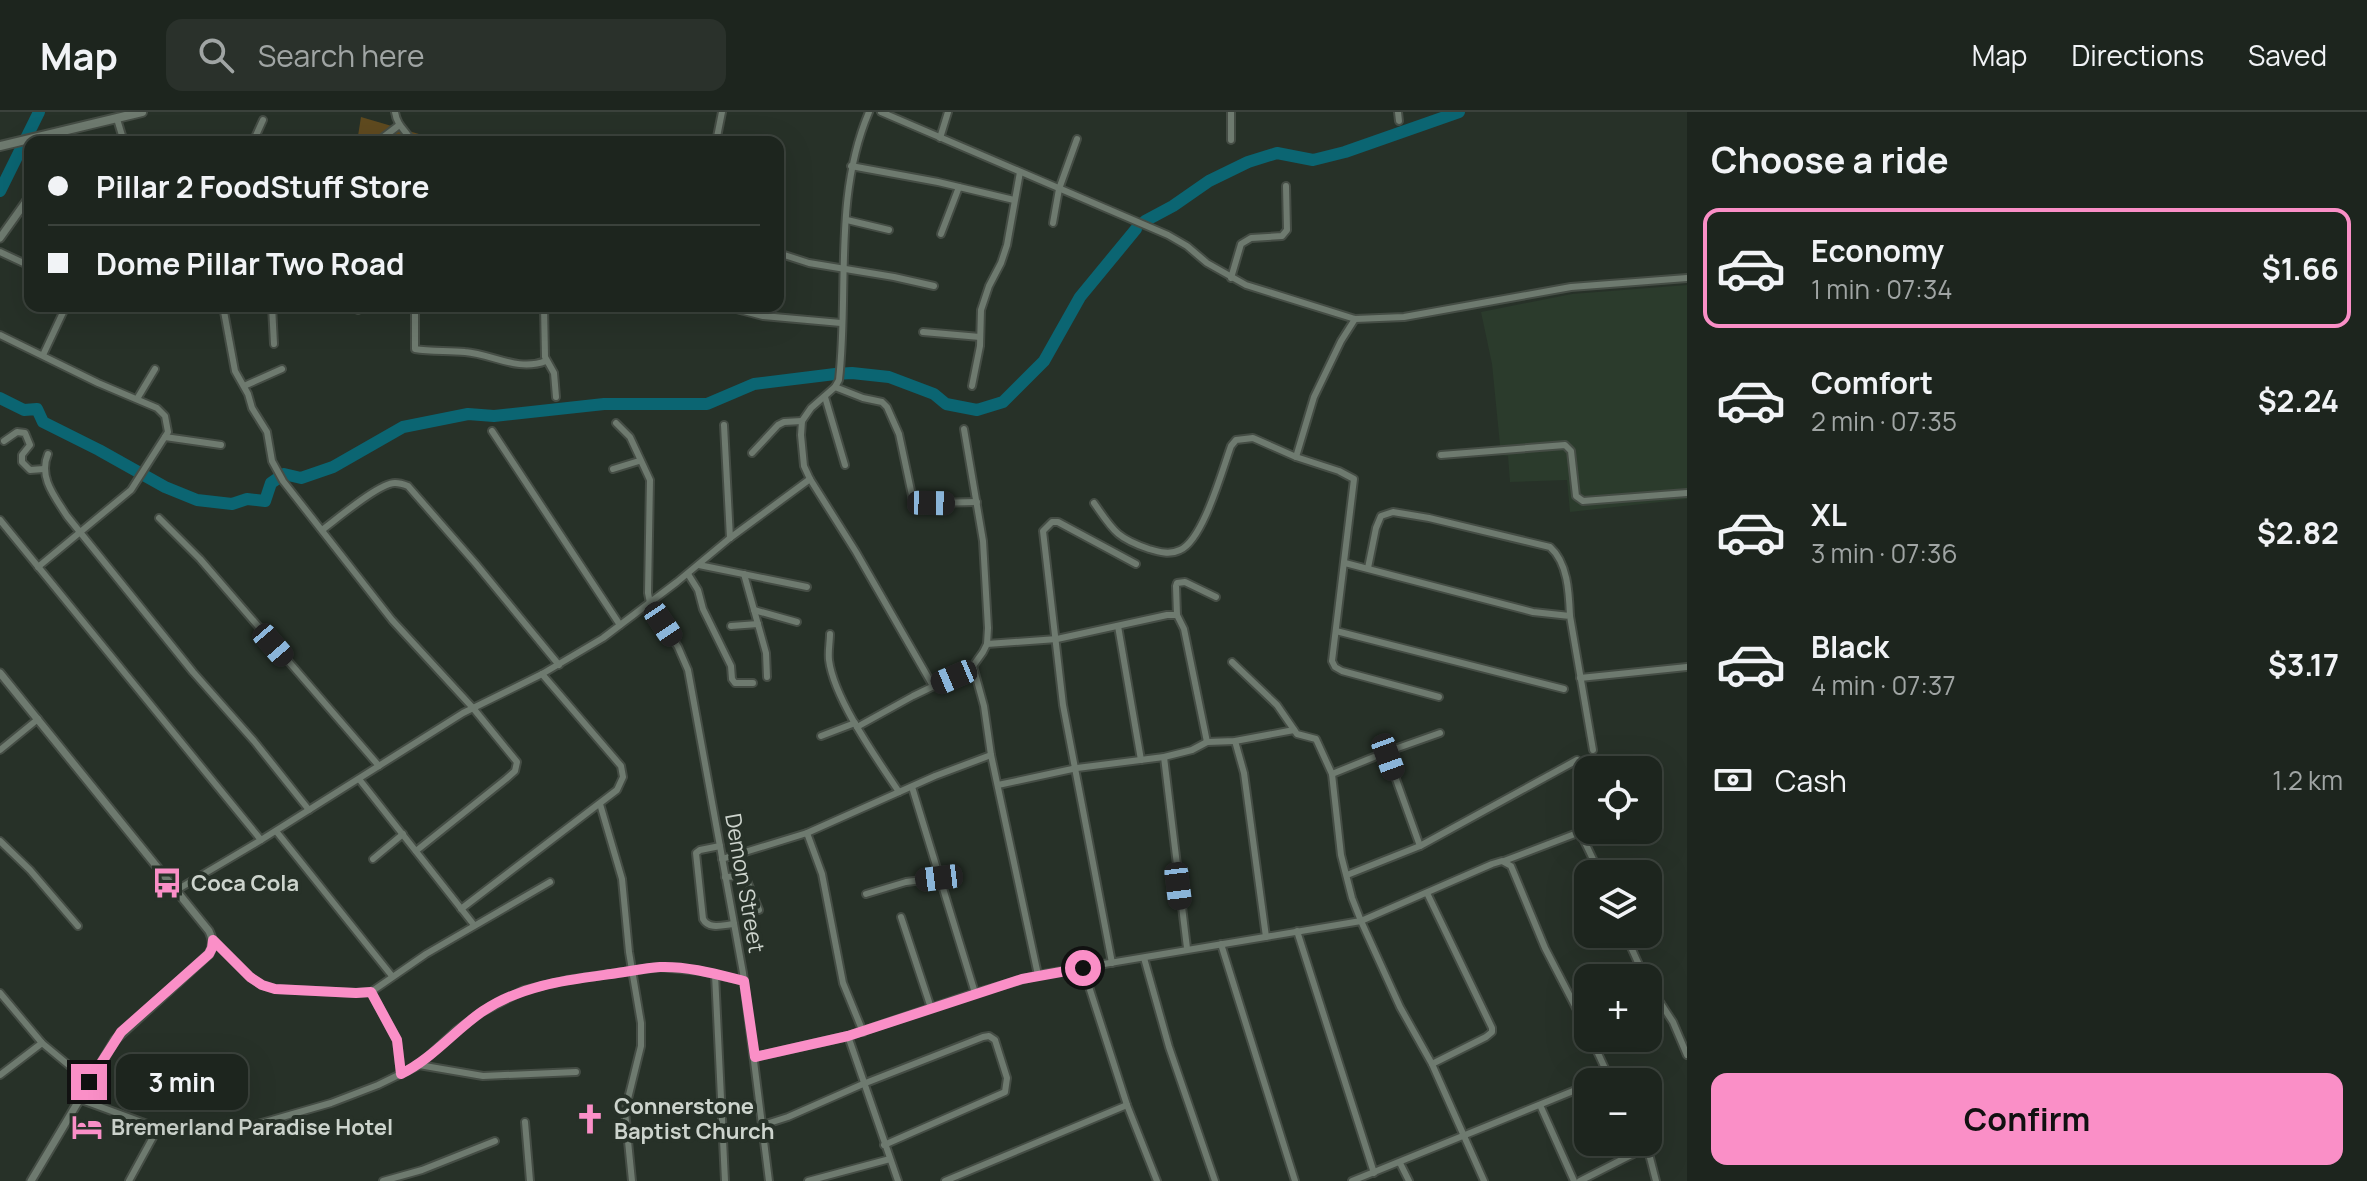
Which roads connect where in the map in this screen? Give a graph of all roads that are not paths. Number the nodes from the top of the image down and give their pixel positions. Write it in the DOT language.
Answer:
graph roads {
  1 [pos="142,112"];
  2 [pos="395,112"];
  3 [pos="722,112"];
  4 [pos="869,112"];
  5 [pos="881,112"];
  6 [pos="948,112"];
  7 [pos="1231,112"];
  8 [pos="1398,112"];
  9 [pos="117,119"];
  10 [pos="263,120"];
  11 [pos="1399,121"];
  12 [pos="398,126"];
  13 [pos="62,136"];
  14 [pos="122,136"];
  15 [pos="256,136"];
  16 [pos="385,136"];
  17 [pos="409,136"];
  18 [pos="717,136"];
  19 [pos="940,138"];
  20 [pos="1077,139"];
  21 [pos="1231,140"];
  22 [pos="24,141"];
  23 [pos="3,146"];
  24 [pos="851,166"];
  25 [pos="1020,172"];
  26 [pos="1286,186"];
  27 [pos="959,187"];
  28 [pos="1059,189"];
  29 [pos="1014,200"];
  30 [pos="24,204"];
  31 [pos="847,220"];
  32 [pos="1053,223"];
  33 [pos="889,230"];
  34 [pos="941,234"];
  35 [pos="0,238"];
  36 [pos="0,252"];
  37 [pos="784,255"];
  38 [pos="24,263"];
  39 [pos="842,270"];
  40 [pos="1231,278"];
  41 [pos="1687,278"];
  42 [pos="934,286"];
  43 [pos="63,312"];
  44 [pos="224,312"];
  45 [pos="272,312"];
  46 [pos="415,312"];
  47 [pos="544,312"];
  48 [pos="748,312"];
  49 [pos="1355,319"];
  50 [pos="841,323"];
  51 [pos="923,332"];
  52 [pos="0,335"];
  53 [pos="980,337"];
  54 [pos="274,344"];
  55 [pos="43,355"];
  56 [pos="546,361"];
  57 [pos="155,369"];
  58 [pos="282,369"];
  59 [pos="837,383"];
  60 [pos="244,386"];
  61 [pos="972,386"];
  62 [pos="556,397"];
  63 [pos="825,397"];
  64 [pos="137,399"];
  65 [pos="802,421"];
  66 [pos="616,423"];
  67 [pos="724,425"];
  68 [pos="964,429"];
  69 [pos="492,431"];
  70 [pos="165,437"];
  71 [pos="4,441"];
  72 [pos="221,445"];
  73 [pos="752,453"];
  74 [pos="48,454"];
  75 [pos="1441,455"];
  76 [pos="1296,457"];
  77 [pos="639,461"];
  78 [pos="845,465"];
  79 [pos="44,469"];
  80 [pos="613,469"];
  81 [pos="810,479"];
  82 [pos="1687,493"];
  83 [pos="977,502"];
  84 [pos="1094,503"];
  85 [pos="159,518"];
  86 [pos="0,520"];
  87 [pos="322,530"];
  88 [pos="81,532"];
  89 [pos="730,538"];
  90 [pos="1345,563"];
  91 [pos="1136,564"];
  92 [pos="699,565"];
  93 [pos="38,567"];
  94 [pos="1368,568"];
  95 [pos="688,574"];
  96 [pos="744,574"];
  97 [pos="807,587"];
  98 [pos="1216,597"];
  99 [pos="650,603"];
  100 [pos="754,610"];
  101 [pos="1177,615"];
  102 [pos="1570,616"];
  103 [pos="797,622"];
  104 [pos="758,624"];
  105 [pos="620,625"];
  106 [pos="731,626"];
  107 [pos="1118,626"];
  108 [pos="1336,631"];
  109 [pos="830,634"];
  110 [pos="1057,639"];
  111 [pos="987,644"];
  112 [pos="1232,662"];
  113 [pos="559,665"];
  114 [pos="973,666"];
  115 [pos="1687,667"];
  116 [pos="0,673"];
  117 [pos="542,674"];
  118 [pos="767,677"];
  119 [pos="1580,678"];
  120 [pos="753,683"];
  121 [pos="933,686"];
  122 [pos="1564,689"];
  123 [pos="1439,697"];
  124 [pos="473,708"];
  125 [pos="38,719"];
  126 [pos="856,725"];
  127 [pos="1294,730"];
  128 [pos="1440,733"];
  129 [pos="821,736"];
  130 [pos="1235,741"];
  131 [pos="1207,742"];
  132 [pos="0,750"];
  133 [pos="1593,750"];
  134 [pos="991,755"];
  135 [pos="1164,757"];
  136 [pos="1374,757"];
  137 [pos="1141,760"];
  138 [pos="1574,762"];
  139 [pos="379,766"];
  140 [pos="1077,768"];
  141 [pos="1332,774"];
  142 [pos="359,779"];
  143 [pos="998,785"];
  144 [pos="912,787"];
  145 [pos="899,792"];
  146 [pos="600,804"];
  147 [pos="309,810"];
  148 [pos="276,831"];
  149 [pos="807,833"];
  150 [pos="403,834"];
  151 [pos="1574,834"];
  152 [pos="261,840"];
  153 [pos="0,841"];
  154 [pos="720,846"];
  155 [pos="1420,846"];
  156 [pos="416,851"];
  157 [pos="373,859"];
  158 [pos="722,859"];
  159 [pos="1502,861"];
  160 [pos="1347,875"];
  161 [pos="725,877"];
  162 [pos="939,878"];
  163 [pos="550,882"];
  164 [pos="175,891"];
  165 [pos="1427,893"];
  166 [pos="866,894"];
  167 [pos="461,909"];
  168 [pos="759,910"];
  169 [pos="901,917"];
  170 [pos="1361,921"];
  171 [pos="734,924"];
  172 [pos="474,925"];
  173 [pos="78,926"];
  174 [pos="1297,931"];
  175 [pos="1266,937"];
  176 [pos="213,940"];
  177 [pos="1221,944"];
  178 [pos="1187,948"];
  179 [pos="1144,958"];
  180 [pos="1112,963"];
  181 [pos="1083,968"];
  182 [pos="634,971"];
  183 [pos="715,974"];
  184 [pos="1038,975"];
  185 [pos="392,976"];
  186 [pos="744,981"];
  187 [pos="371,992"];
  188 [pos="0,993"];
  189 [pos="975,993"];
  190 [pos="1574,1004"];
  191 [pos="1662,1005"];
  192 [pos="931,1008"];
  193 [pos="863,1032"];
  194 [pos="848,1036"];
  195 [pos="42,1043"];
  196 [pos="1687,1055"];
  197 [pos="755,1057"];
  198 [pos="1432,1064"];
  199 [pos="419,1065"];
  200 [pos="576,1072"];
  201 [pos="401,1074"];
  202 [pos="0,1075"];
  203 [pos="89,1082"];
  204 [pos="863,1084"];
  205 [pos="1574,1091"];
  206 [pos="79,1099"];
  207 [pos="1127,1105"];
  208 [pos="1540,1105"];
  209 [pos="525,1122"];
  210 [pos="763,1125"];
  211 [pos="158,1128"];
  212 [pos="1463,1138"];
  213 [pos="495,1141"];
  214 [pos="884,1145"];
  215 [pos="1625,1156"];
  216 [pos="1649,1156"];
  217 [pos="890,1159"];
  218 [pos="1400,1163"];
  219 [pos="1374,1173"];
  220 [pos="1154,1180"];
  221 [pos="31,1181"];
  222 [pos="129,1181"];
  223 [pos="383,1181"];
  224 [pos="530,1181"];
  225 [pos="632,1181"];
  226 [pos="725,1181"];
  227 [pos="769,1181"];
  228 [pos="808,1181"];
  229 [pos="898,1181"];
  230 [pos="945,1181"];
  231 [pos="1215,1181"];
  232 [pos="1295,1181"];
  233 [pos="1352,1181"];
  234 [pos="1409,1181"];
  235 [pos="1484,1181"];
  236 [pos="1577,1181"];
  237 [pos="1656,1181"];
  1 -- 9 [label="main road"];
  2 -- 12 [label="street"];
  3 -- 18 [label="street"];
  4 -- 24 [label="street"];
  5 -- 19 [label="street"];
  6 -- 19 [label="street"];
  7 -- 21 [label="street"];
  8 -- 11 [label="street"];
  9 -- 13 [label="main road"];
  9 -- 14 [label="street"];
  10 -- 15 [label="street"];
  12 -- 16 [label="street"];
  12 -- 17 [label="street"];
  19 -- 25 [label="street"];
  20 -- 28 [label="street"];
  22 -- 23 [label="main road"];
  24 -- 27 [label="street"];
  24 -- 31 [label="street"];
  25 -- 28 [label="street"];
  25 -- 29 [label="street"];
  26 -- 40 [label="street"];
  27 -- 29 [label="street"];
  27 -- 34 [label="street"];
  28 -- 32 [label="street"];
  28 -- 40 [label="street"];
  29 -- 53 [label="street"];
  30 -- 35 [label="street"];
  31 -- 33 [label="street"];
  31 -- 39 [label="street"];
  36 -- 38 [label="street"];
  37 -- 39 [label="street"];
  39 -- 42 [label="street"];
  39 -- 50 [label="street"];
  40 -- 49 [label="street"];
  41 -- 49 [label="street"];
  43 -- 55 [label="street"];
  44 -- 60 [label="street"];
  45 -- 54 [label="street"];
  46 -- 56 [label="street"];
  47 -- 56 [label="street"];
  48 -- 50 [label="street"];
  49 -- 76 [label="street"];
  50 -- 59 [label="street"];
  51 -- 53 [label="street"];
  52 -- 55 [label="street"];
  53 -- 61 [label="street"];
  55 -- 64 [label="street"];
  56 -- 62 [label="street"];
  57 -- 64 [label="street"];
  58 -- 60 [label="street"];
  59 -- 63 [label="street"];
  59 -- 83 [label="street"];
  60 -- 87 [label="street"];
  63 -- 65 [label="street"];
  63 -- 78 [label="street"];
  64 -- 70 [label="street"];
  65 -- 73 [label="street"];
  65 -- 81 [label="street"];
  66 -- 77 [label="street"];
  67 -- 89 [label="street"];
  68 -- 83 [label="street"];
  69 -- 105 [label="street"];
  70 -- 72 [label="street"];
  70 -- 88 [label="street"];
  71 -- 79 [label="street"];
  74 -- 79 [label="street"];
  75 -- 82 [label="street"];
  76 -- 84 [label="street"];
  76 -- 90 [label="street"];
  77 -- 80 [label="street"];
  77 -- 99 [label="street"];
  79 -- 88 [label="street"];
  81 -- 89 [label="street"];
  81 -- 121 [label="street"];
  83 -- 111 [label="street"];
  85 -- 139 [label="street"];
  86 -- 93 [label="street"];
  87 -- 113 [label="street"];
  87 -- 124 [label="street"];
  88 -- 93 [label="street"];
  88 -- 147 [label="street"];
  89 -- 92 [label="street"];
  90 -- 94 [label="street"];
  90 -- 108 [label="street"];
  91 -- 110 [label="street"];
  92 -- 95 [label="street"];
  92 -- 96 [label="street"];
  93 -- 152 [label="street"];
  94 -- 102 [label="street"];
  94 -- 102 [label="street"];
  95 -- 99 [label="street"];
  95 -- 120 [label="street"];
  96 -- 97 [label="street"];
  96 -- 100 [label="street"];
  98 -- 101 [label="street"];
  99 -- 105 [label="street"];
  99 -- 154 [label="street, Demon Street"];
  100 -- 103 [label="street"];
  100 -- 104 [label="street"];
  101 -- 107 [label="street"];
  101 -- 131 [label="street"];
  102 -- 119 [label="street"];
  104 -- 106 [label="street"];
  104 -- 118 [label="street"];
  105 -- 113 [label="street"];
  107 -- 110 [label="street"];
  107 -- 137 [label="street"];
  108 -- 122 [label="street"];
  108 -- 123 [label="street"];
  109 -- 126 [label="street"];
  110 -- 111 [label="street"];
  110 -- 140 [label="street"];
  111 -- 114 [label="street"];
  112 -- 127 [label="street"];
  113 -- 117 [label="street"];
  114 -- 121 [label="street"];
  114 -- 134 [label="street"];
  115 -- 119 [label="street"];
  116 -- 125 [label="street"];
  117 -- 124 [label="street"];
  117 -- 146 [label="street"];
  119 -- 133 [label="street"];
  121 -- 126 [label="street"];
  124 -- 139 [label="street"];
  124 -- 156 [label="street"];
  125 -- 132 [label="street"];
  125 -- 164 [label="street"];
  126 -- 129 [label="street"];
  126 -- 145 [label="street"];
  127 -- 130 [label="street"];
  127 -- 141 [label="street"];
  128 -- 155 [label="street"];
  130 -- 131 [label="street"];
  130 -- 175 [label="street"];
  131 -- 135 [label="street"];
  134 -- 143 [label="street"];
  134 -- 144 [label="street"];
  135 -- 137 [label="street"];
  135 -- 178 [label="street"];
  136 -- 141 [label="street"];
  137 -- 140 [label="street"];
  138 -- 155 [label="street"];
  139 -- 142 [label="street"];
  140 -- 143 [label="street"];
  140 -- 180 [label="street"];
  141 -- 160 [label="street"];
  142 -- 147 [label="street"];
  142 -- 150 [label="street"];
  143 -- 184 [label="street"];
  144 -- 145 [label="street"];
  144 -- 162 [label="street"];
  145 -- 149 [label="street"];
  146 -- 167 [label="street"];
  146 -- 182 [label="street"];
  147 -- 148 [label="street"];
  148 -- 152 [label="street"];
  148 -- 185 [label="street"];
  149 -- 158 [label="street"];
  149 -- 193 [label="street"];
  150 -- 156 [label="street"];
  150 -- 157 [label="street"];
  151 -- 159 [label="street"];
  152 -- 164 [label="street"];
  153 -- 173 [label="street"];
  154 -- 158 [label="street, Demon Street"];
  154 -- 171 [label="street"];
  155 -- 160 [label="street"];
  156 -- 167 [label="street"];
  158 -- 161 [label="street, Demon Street"];
  159 -- 165 [label="street"];
  159 -- 190 [label="street"];
  160 -- 170 [label="street"];
  161 -- 168 [label="street"];
  161 -- 171 [label="street, Demon Street"];
  162 -- 166 [label="street"];
  162 -- 189 [label="street"];
  163 -- 172 [label="street"];
  164 -- 176 [label="street"];
  165 -- 170 [label="street"];
  165 -- 198 [label="street"];
  167 -- 172 [label="street"];
  169 -- 192 [label="street"];
  170 -- 174 [label="street"];
  170 -- 198 [label="street"];
  171 -- 186 [label="street, Demon Street"];
  172 -- 185 [label="street"];
  174 -- 175 [label="street"];
  174 -- 219 [label="street"];
  175 -- 177 [label="street"];
  176 -- 187 [label="street"];
  176 -- 203 [label="street"];
  177 -- 178 [label="street"];
  177 -- 232 [label="street"];
  178 -- 179 [label="street"];
  179 -- 180 [label="street"];
  179 -- 231 [label="street"];
  180 -- 181 [label="street"];
  181 -- 184 [label="street"];
  181 -- 207 [label="street"];
  182 -- 183 [label="street"];
  182 -- 199 [label="street"];
  182 -- 225 [label="street"];
  183 -- 186 [label="street"];
  183 -- 226 [label="street"];
  184 -- 189 [label="street"];
  185 -- 187 [label="street"];
  186 -- 197 [label="street, Demon Street"];
  187 -- 201 [label="street"];
  188 -- 195 [label="street"];
  189 -- 192 [label="street"];
  191 -- 196 [label="street"];
  192 -- 193 [label="street"];
  193 -- 194 [label="street"];
  194 -- 197 [label="street"];
  194 -- 204 [label="street"];
  195 -- 202 [label="street"];
  195 -- 203 [label="street"];
  197 -- 210 [label="street, Demon Street"];
  198 -- 212 [label="street"];
  199 -- 200 [label="street"];
  199 -- 201 [label="street"];
  201 -- 211 [label="street"];
  203 -- 206 [label="street"];
  204 -- 210 [label="street"];
  204 -- 214 [label="street"];
  204 -- 214 [label="street"];
  205 -- 208 [label="street"];
  206 -- 211 [label="street"];
  206 -- 221 [label="street"];
  207 -- 220 [label="street"];
  207 -- 230 [label="street"];
  208 -- 212 [label="street"];
  208 -- 236 [label="street"];
  209 -- 224 [label="street"];
  210 -- 227 [label="street, Demon Street"];
  211 -- 222 [label="street"];
  212 -- 218 [label="street"];
  212 -- 235 [label="street"];
  213 -- 223 [label="street"];
  214 -- 217 [label="street"];
  215 -- 236 [label="street"];
  216 -- 237 [label="street"];
  217 -- 228 [label="street"];
  217 -- 229 [label="street"];
  218 -- 219 [label="street"];
  218 -- 234 [label="street"];
  219 -- 233 [label="street"];
}
